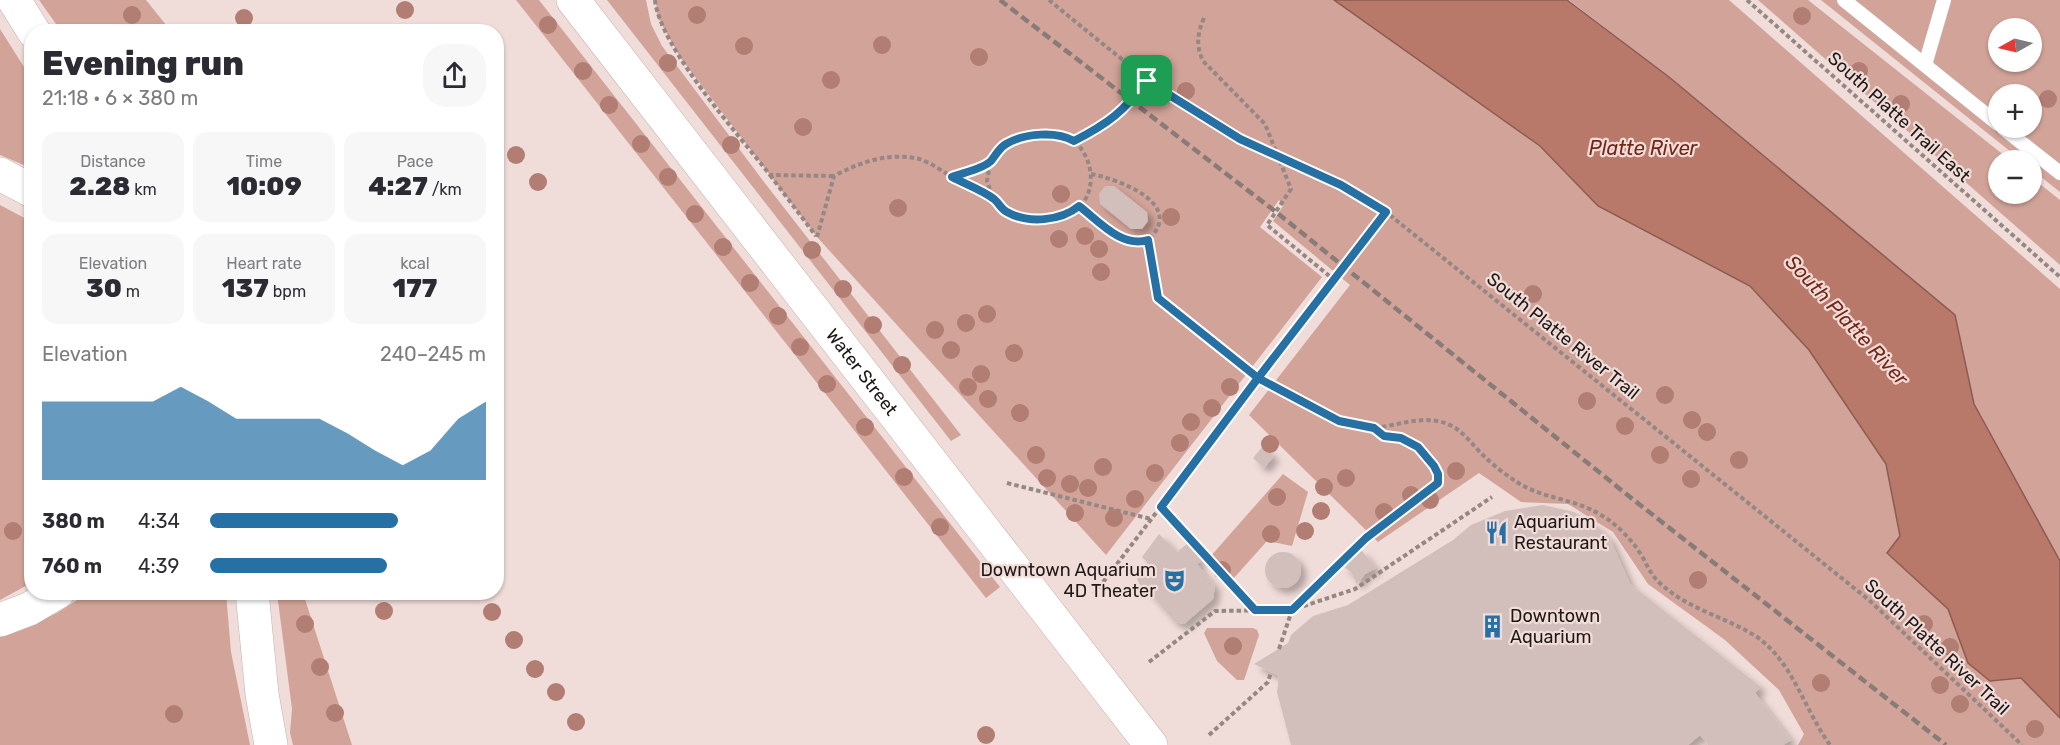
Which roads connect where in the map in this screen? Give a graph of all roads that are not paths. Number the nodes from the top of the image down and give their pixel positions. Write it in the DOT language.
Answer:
graph roads {
  1 [pos="14,0"];
  2 [pos="573,0"];
  3 [pos="1844,0"];
  4 [pos="1944,0"];
  5 [pos="29,24"];
  6 [pos="1925,65"];
  7 [pos="1988,116"];
  8 [pos="2016,138"];
  9 [pos="2060,173"];
  10 [pos="0,174"];
  11 [pos="24,187"];
  12 [pos="44,600"];
  13 [pos="253,600"];
  14 [pos="0,620"];
  15 [pos="271,745"];
  16 [pos="1151,745"];
  1 -- 5 [label="main road"];
  2 -- 16 [label="main road, Water Street"];
  3 -- 6 [label="lane"];
  4 -- 6 [label="lane"];
  6 -- 7 [label="lane"];
  8 -- 9 [label="lane"];
  10 -- 11 [label="main road"];
  12 -- 14 [label="main road"];
  13 -- 15 [label="main road"];
}
